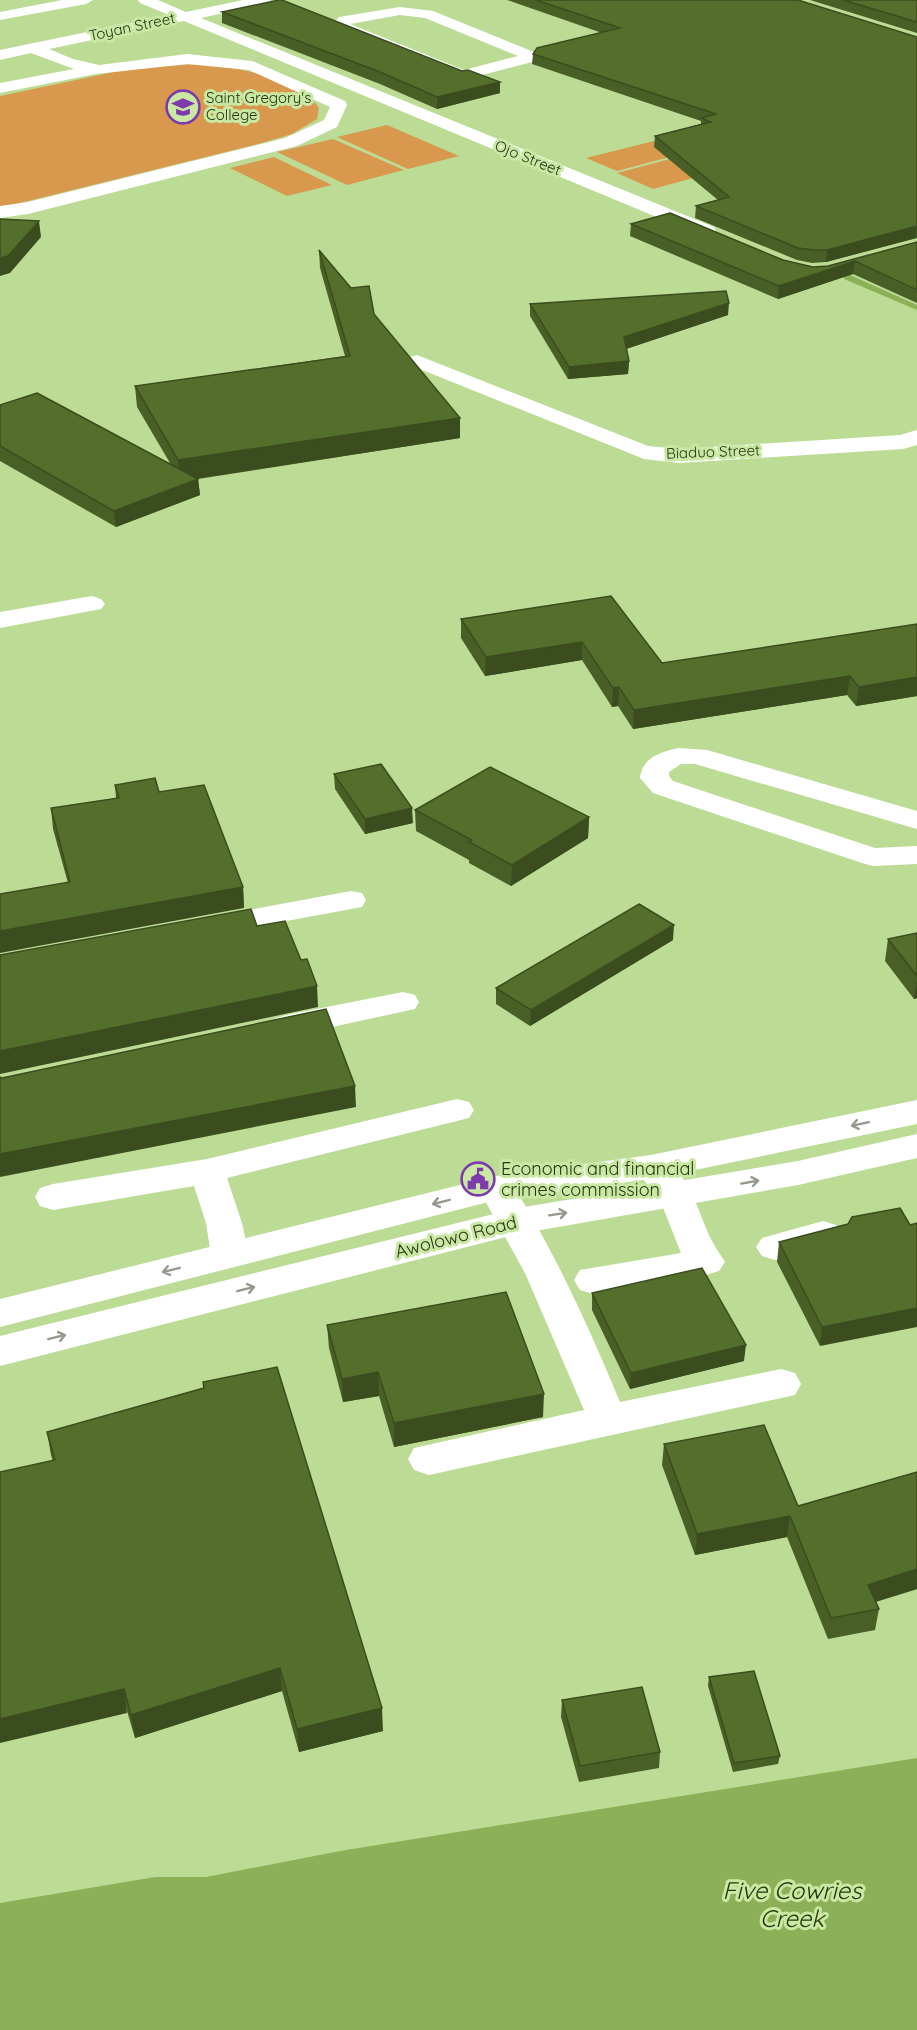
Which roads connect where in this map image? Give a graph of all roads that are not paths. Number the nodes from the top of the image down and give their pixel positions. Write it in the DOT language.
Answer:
graph roads {
  1 [pos="86,0"];
  2 [pos="145,0"];
  3 [pos="264,0"];
  4 [pos="0,16"];
  5 [pos="185,16"];
  6 [pos="381,44"];
  7 [pos="32,48"];
  8 [pos="360,48"];
  9 [pos="0,55"];
  10 [pos="327,55"];
  11 [pos="295,62"];
  12 [pos="99,70"];
  13 [pos="0,88"];
  14 [pos="0,212"];
  15 [pos="724,238"];
  16 [pos="417,361"];
  17 [pos="917,437"];
  18 [pos="92,604"];
  19 [pos="0,620"];
  20 [pos="917,820"];
  21 [pos="917,855"];
  22 [pos="351,900"];
  23 [pos="187,930"];
  24 [pos="403,1002"];
  25 [pos="261,1032"];
  26 [pos="457,1110"];
  27 [pos="917,1112"];
  28 [pos="917,1146"];
  29 [pos="651,1167"];
  30 [pos="207,1172"];
  31 [pos="496,1188"];
  32 [pos="676,1196"];
  33 [pos="53,1197"];
  34 [pos="518,1221"];
  35 [pos="831,1232"];
  36 [pos="775,1247"];
  37 [pos="230,1255"];
  38 [pos="592,1280"];
  39 [pos="0,1313"];
  40 [pos="0,1351"];
  41 [pos="781,1384"];
  42 [pos="608,1420"];
  43 [pos="429,1459"];
  1 -- 4 [label="street"];
  2 -- 5 [label="street, Ojo Street"];
  3 -- 5 [label="street, Toyan Street"];
  5 -- 7 [label="street, Toyan Street"];
  5 -- 11 [label="street, Ojo Street"];
  6 -- 6 [label="street"];
  6 -- 8 [label="street"];
  7 -- 9 [label="street, Toyan Street"];
  7 -- 12 [label="street"];
  10 -- 11 [label="street"];
  11 -- 15 [label="street, Ojo Street"];
  12 -- 13 [label="street"];
  12 -- 14 [label="street"];
  16 -- 17 [label="street, Biaduo Street"];
  18 -- 19 [label="street"];
  20 -- 21 [label="street"];
  22 -- 23 [label="street"];
  24 -- 25 [label="street"];
  26 -- 30 [label="street"];
  27 -- 29 [label="street, Awolowo Road, one-way"];
  32 -- 28 [label="street, Awolowo Road, one-way"];
  29 -- 31 [label="street, Awolowo Road"];
  29 -- 32 [label="street"];
  30 -- 33 [label="street"];
  30 -- 37 [label="street"];
  31 -- 34 [label="street"];
  31 -- 37 [label="street, Awolowo Road, one-way"];
  34 -- 32 [label="street, Awolowo Road, one-way"];
  32 -- 38 [label="street"];
  40 -- 34 [label="street, Awolowo Road, one-way"];
  34 -- 42 [label="street"];
  35 -- 36 [label="street"];
  37 -- 39 [label="street, Awolowo Road, one-way"];
  41 -- 42 [label="street"];
  42 -- 43 [label="street"];
}
